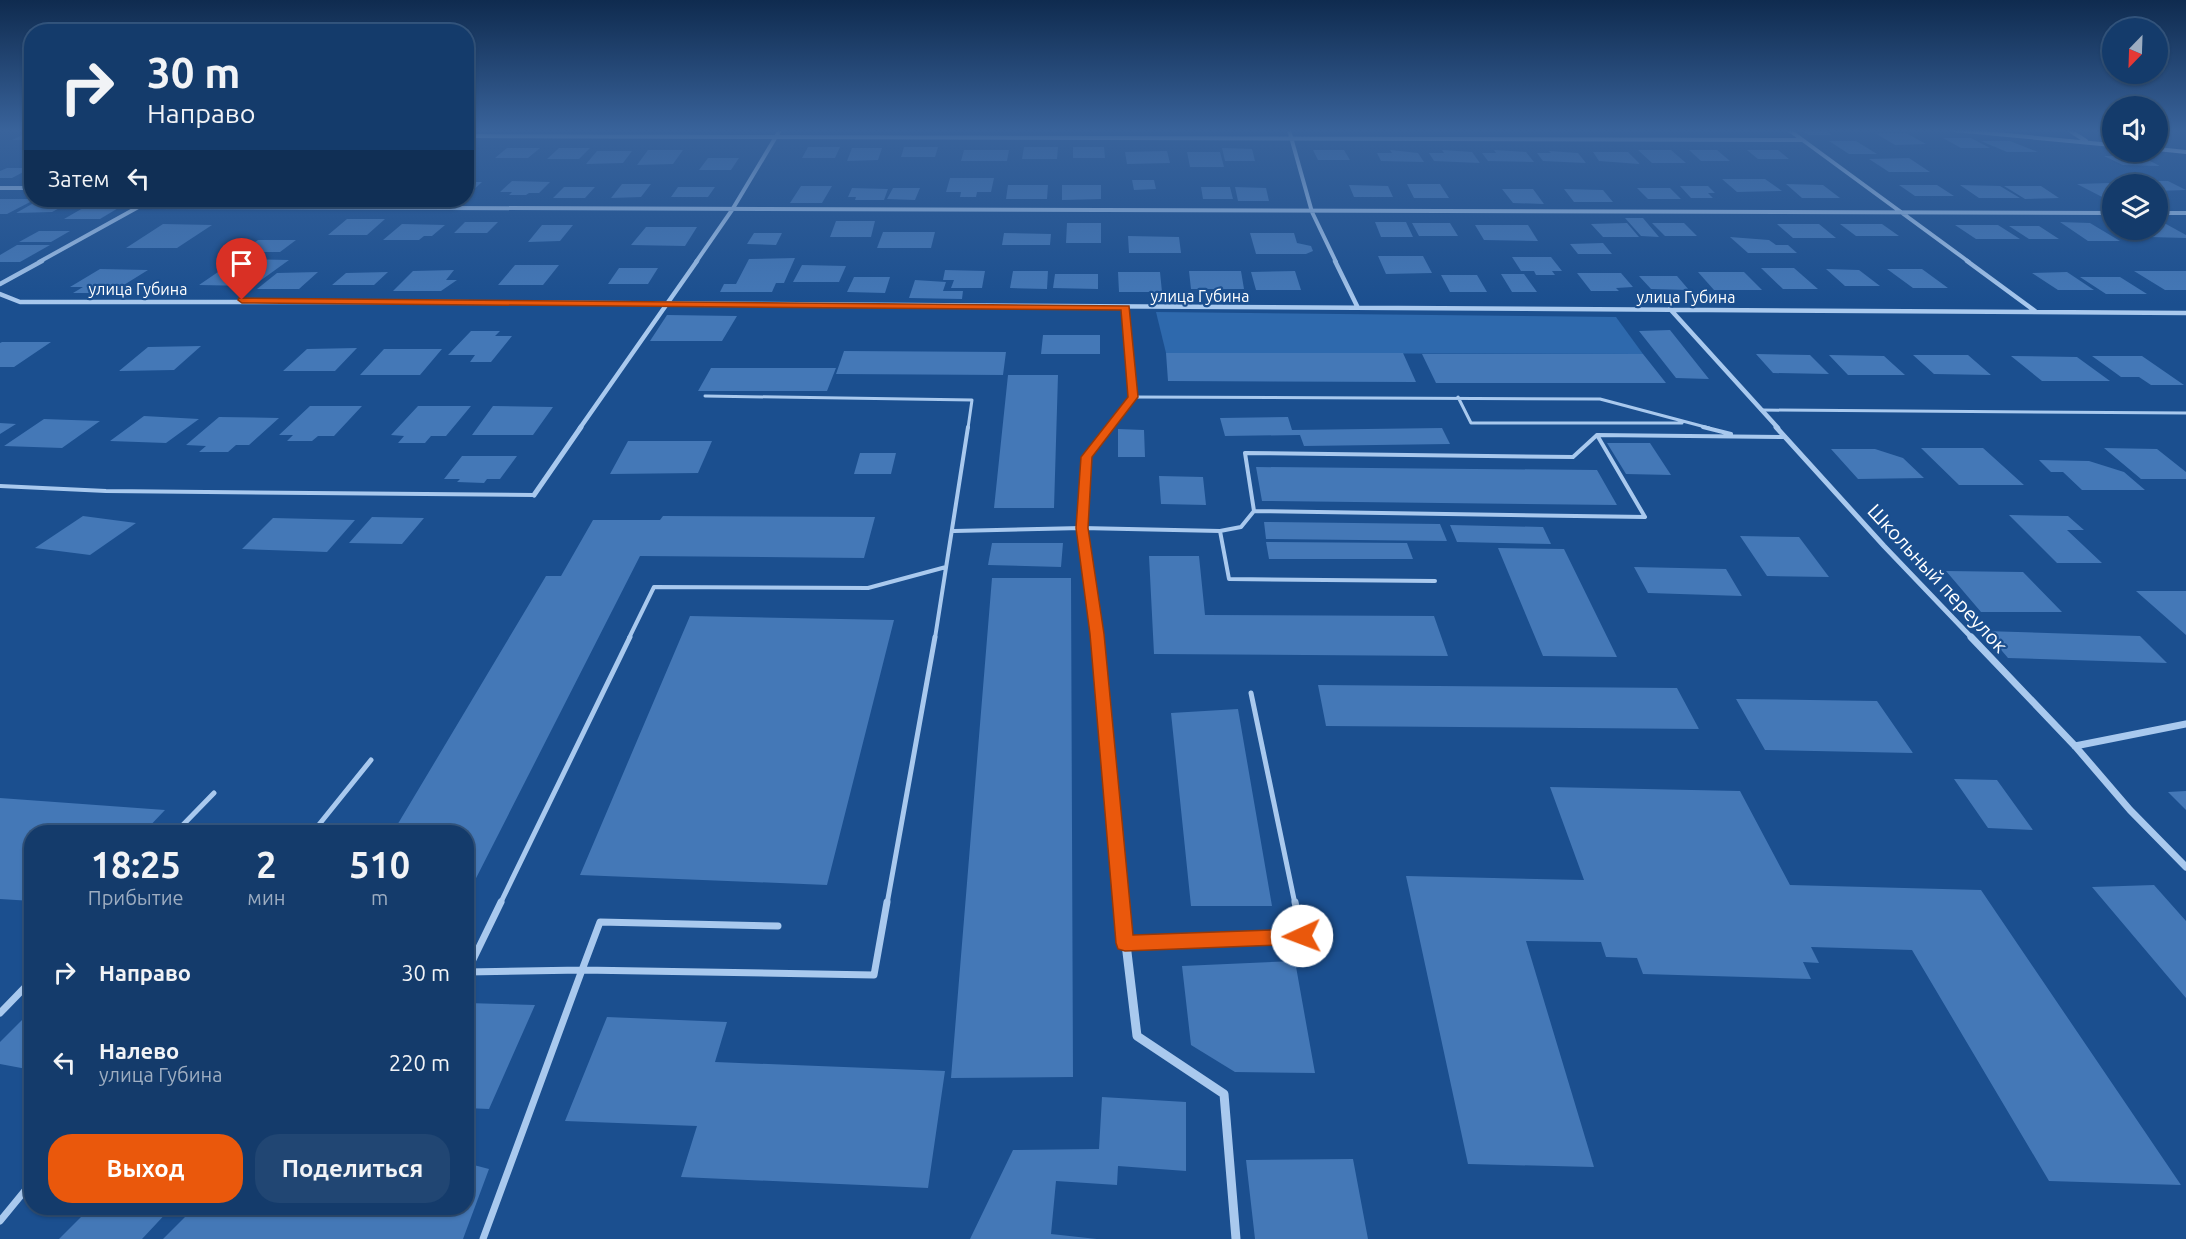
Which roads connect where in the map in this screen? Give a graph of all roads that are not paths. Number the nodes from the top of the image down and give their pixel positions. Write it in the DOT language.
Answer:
graph roads {
  1 [pos="0,188"];
  2 [pos="24,188"];
  3 [pos="745,188"];
  4 [pos="1306,188"];
  5 [pos="1867,188"];
  6 [pos="139,207"];
  7 [pos="732,210"];
  8 [pos="1312,212"];
  9 [pos="1900,212"];
  10 [pos="2102,213"];
  11 [pos="2168,213"];
  12 [pos="2186,213"];
  13 [pos="0,284"];
  14 [pos="0,294"];
  15 [pos="665,303"];
  16 [pos="1126,308"];
  17 [pos="1358,309"];
  18 [pos="1670,309"];
  19 [pos="2036,312"];
  20 [pos="2186,313"];
  21 [pos="705,396"];
  22 [pos="1133,397"];
  23 [pos="1458,397"];
  24 [pos="1761,410"];
  25 [pos="2186,412"];
  26 [pos="1691,423"];
  27 [pos="1597,435"];
  28 [pos="1738,436"];
  29 [pos="1785,437"];
  30 [pos="0,486"];
  31 [pos="534,495"];
  32 [pos="1254,511"];
  33 [pos="1082,528"];
  34 [pos="954,531"];
  35 [pos="1220,531"];
  36 [pos="946,567"];
  37 [pos="1435,581"];
  38 [pos="1251,693"];
  39 [pos="2186,723"];
  40 [pos="2075,746"];
  41 [pos="371,760"];
  42 [pos="214,793"];
  43 [pos="183,825"];
  44 [pos="319,825"];
  45 [pos="2186,867"];
  46 [pos="778,926"];
  47 [pos="1125,943"];
  48 [pos="474,958"];
  49 [pos="582,970"];
  50 [pos="474,972"];
  51 [pos="24,988"];
  52 [pos="0,1013"];
  53 [pos="24,1192"];
  54 [pos="0,1221"];
  55 [pos="483,1239"];
  56 [pos="1236,1239"];
  1 -- 2 [label="street"];
  3 -- 7 [label="street"];
  4 -- 8 [label="street"];
  5 -- 9 [label="street"];
  6 -- 7 [label="street"];
  6 -- 13 [label="street"];
  7 -- 8 [label="street"];
  7 -- 15 [label="street"];
  8 -- 9 [label="street"];
  8 -- 17 [label="street"];
  9 -- 10 [label="street"];
  9 -- 19 [label="street"];
  11 -- 12 [label="street"];
  14 -- 15 [label="street, улица Губина"];
  15 -- 16 [label="street, улица Губина"];
  15 -- 31 [label="street"];
  16 -- 17 [label="street, улица Губина"];
  16 -- 22 [label="street"];
  17 -- 18 [label="street, улица Губина"];
  18 -- 19 [label="street, улица Губина"];
  18 -- 24 [label="street, Школьный переулок"];
  19 -- 20 [label="street, улица Губина"];
  21 -- 34 [label="lane"];
  22 -- 23 [label="lane"];
  22 -- 33 [label="street"];
  23 -- 26 [label="lane"];
  23 -- 26 [label="lane"];
  24 -- 25 [label="lane"];
  24 -- 29 [label="street, Школьный переулок"];
  26 -- 28 [label="lane"];
  27 -- 28 [label="lane"];
  27 -- 32 [label="lane"];
  27 -- 32 [label="lane"];
  28 -- 29 [label="lane"];
  29 -- 40 [label="street, Школьный переулок"];
  30 -- 31 [label="lane"];
  32 -- 35 [label="lane"];
  33 -- 34 [label="lane"];
  33 -- 35 [label="lane"];
  33 -- 47 [label="street"];
  34 -- 36 [label="lane"];
  35 -- 37 [label="lane"];
  36 -- 48 [label="lane"];
  36 -- 49 [label="lane"];
  38 -- 47 [label="lane"];
  39 -- 40 [label="street"];
  40 -- 45 [label="street, Школьный переулок"];
  41 -- 44 [label="lane"];
  42 -- 43 [label="lane"];
  46 -- 49 [label="lane"];
  47 -- 56 [label="street"];
  49 -- 50 [label="lane"];
  49 -- 55 [label="lane"];
  51 -- 52 [label="lane"];
  53 -- 54 [label="lane"];
}
